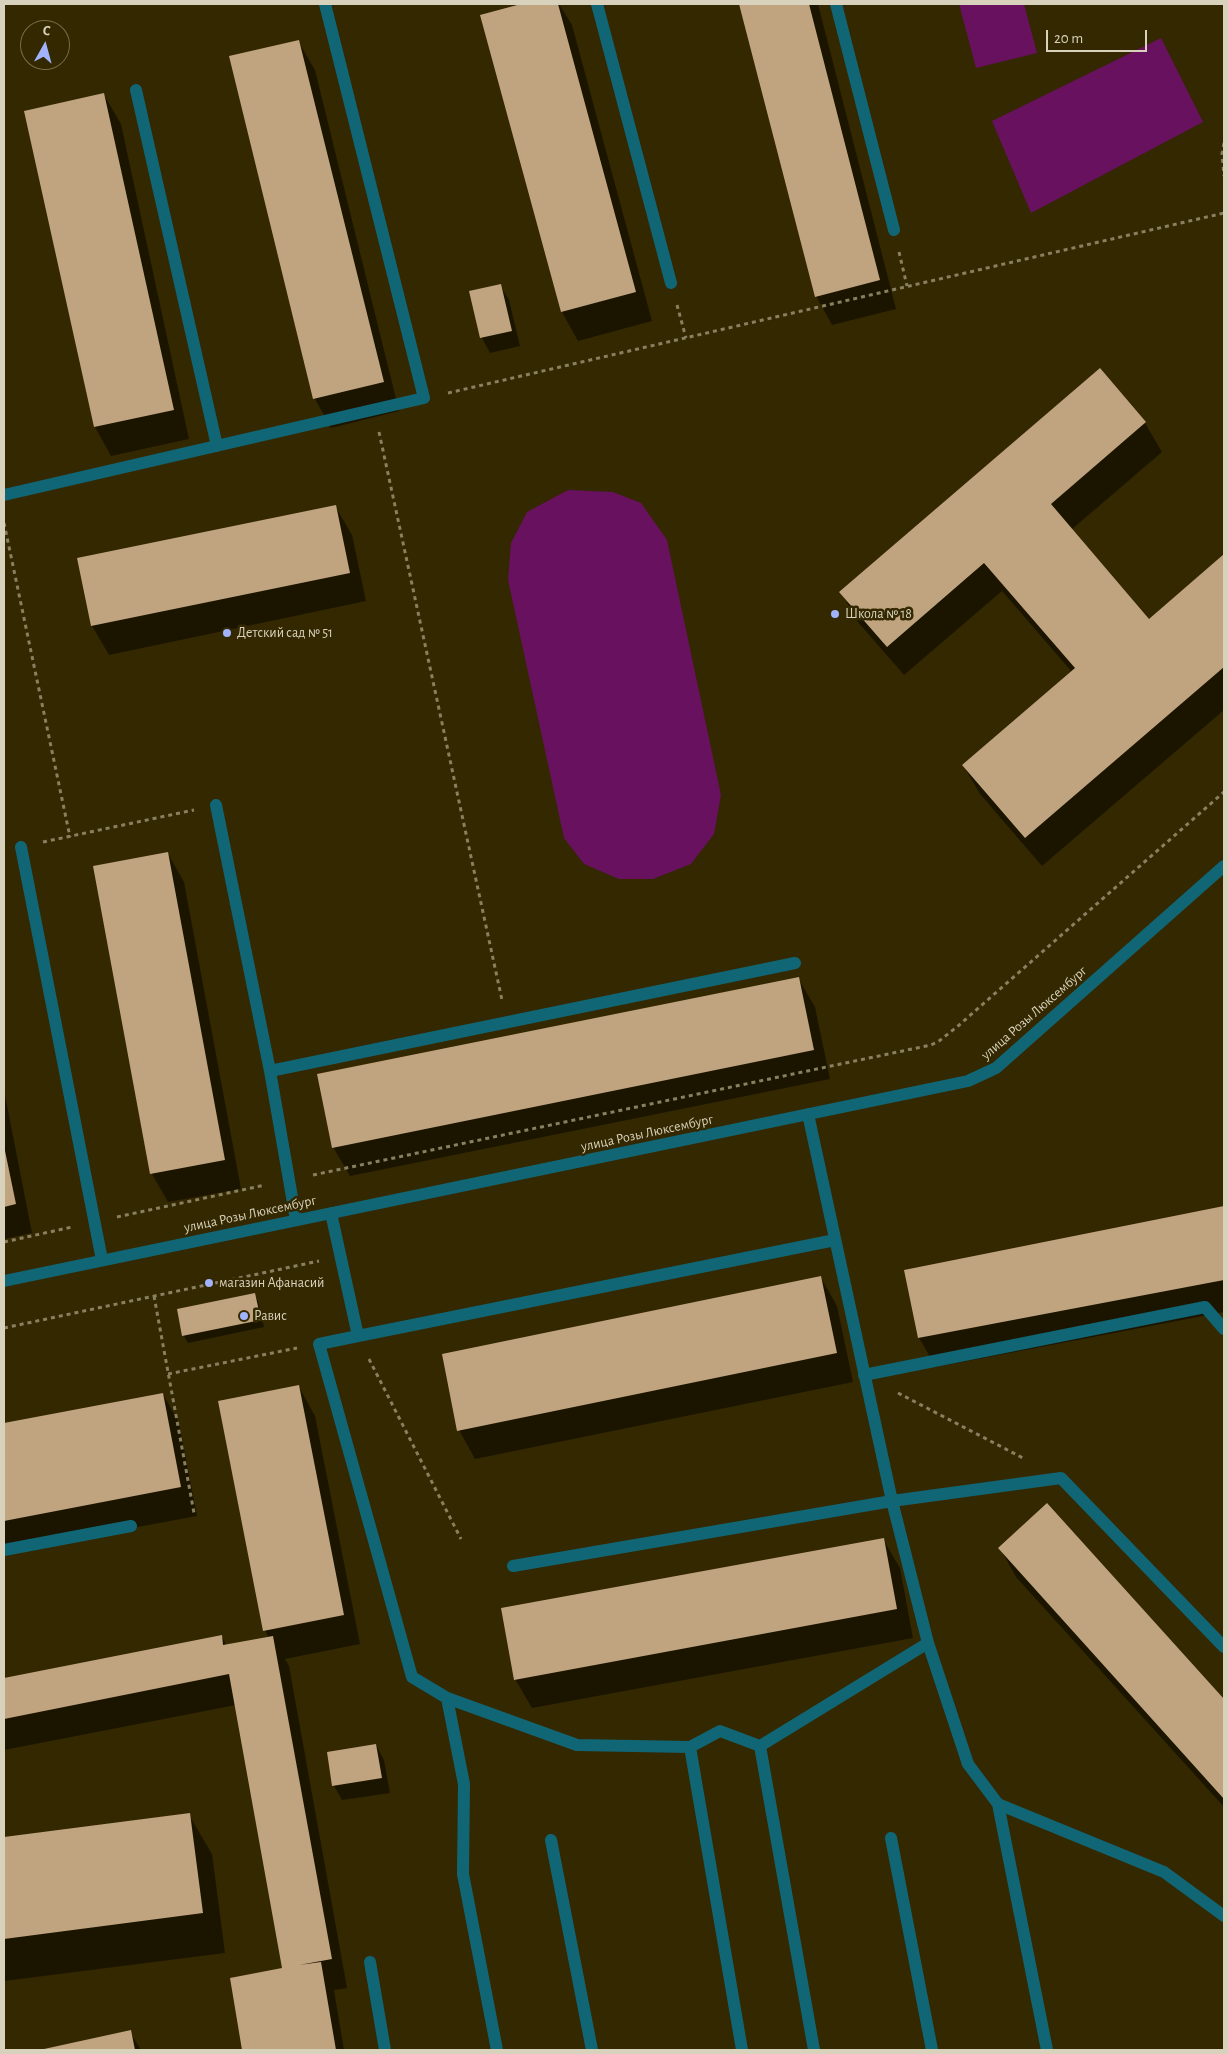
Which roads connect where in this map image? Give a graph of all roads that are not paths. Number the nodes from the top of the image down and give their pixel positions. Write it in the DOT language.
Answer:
graph roads {
  1 [pos="325,4"];
  2 [pos="596,4"];
  3 [pos="836,4"];
  4 [pos="136,90"];
  5 [pos="894,230"];
  6 [pos="671,283"];
  7 [pos="216,446"];
  8 [pos="4,495"];
  9 [pos="216,805"];
  10 [pos="21,847"];
  11 [pos="1224,866"];
  12 [pos="795,962"];
  13 [pos="270,1071"];
  14 [pos="808,1114"];
  15 [pos="331,1213"];
  16 [pos="296,1220"];
  17 [pos="835,1240"];
  18 [pos="102,1260"];
  19 [pos="4,1281"];
  20 [pos="1224,1329"];
  21 [pos="358,1336"];
  22 [pos="864,1375"];
  23 [pos="892,1501"];
  24 [pos="131,1526"];
  25 [pos="4,1550"];
  26 [pos="513,1566"];
  27 [pos="928,1643"];
  28 [pos="1224,1647"];
  29 [pos="447,1698"];
  30 [pos="760,1746"];
  31 [pos="690,1747"];
  32 [pos="998,1804"];
  33 [pos="891,1838"];
  34 [pos="551,1840"];
  35 [pos="1224,1916"];
  36 [pos="370,1962"];
  37 [pos="385,2050"];
  38 [pos="497,2050"];
  39 [pos="592,2050"];
  40 [pos="742,2050"];
  41 [pos="814,2050"];
  42 [pos="932,2050"];
  43 [pos="1047,2050"];
  1 -- 7 [label="street"];
  2 -- 6 [label="street"];
  3 -- 5 [label="street"];
  4 -- 7 [label="street"];
  7 -- 8 [label="street"];
  9 -- 13 [label="street"];
  10 -- 18 [label="street"];
  11 -- 14 [label="street, улица Розы Люксембург"];
  12 -- 13 [label="street"];
  13 -- 16 [label="street"];
  14 -- 15 [label="street, улица Розы Люксембург"];
  14 -- 17 [label="street"];
  15 -- 16 [label="street, улица Розы Люксембург"];
  15 -- 21 [label="street"];
  16 -- 18 [label="street, улица Розы Люксембург"];
  17 -- 21 [label="street"];
  17 -- 22 [label="street"];
  18 -- 19 [label="street, улица Розы Люксембург"];
  20 -- 22 [label="street"];
  21 -- 29 [label="street"];
  22 -- 23 [label="street"];
  23 -- 26 [label="street"];
  23 -- 27 [label="street"];
  23 -- 28 [label="street"];
  24 -- 25 [label="street"];
  27 -- 30 [label="street"];
  27 -- 32 [label="street"];
  29 -- 31 [label="street"];
  29 -- 38 [label="street"];
  30 -- 31 [label="street"];
  30 -- 41 [label="street"];
  31 -- 40 [label="street"];
  32 -- 35 [label="street"];
  32 -- 43 [label="street"];
  33 -- 42 [label="street"];
  34 -- 39 [label="street"];
  36 -- 37 [label="street"];
}
